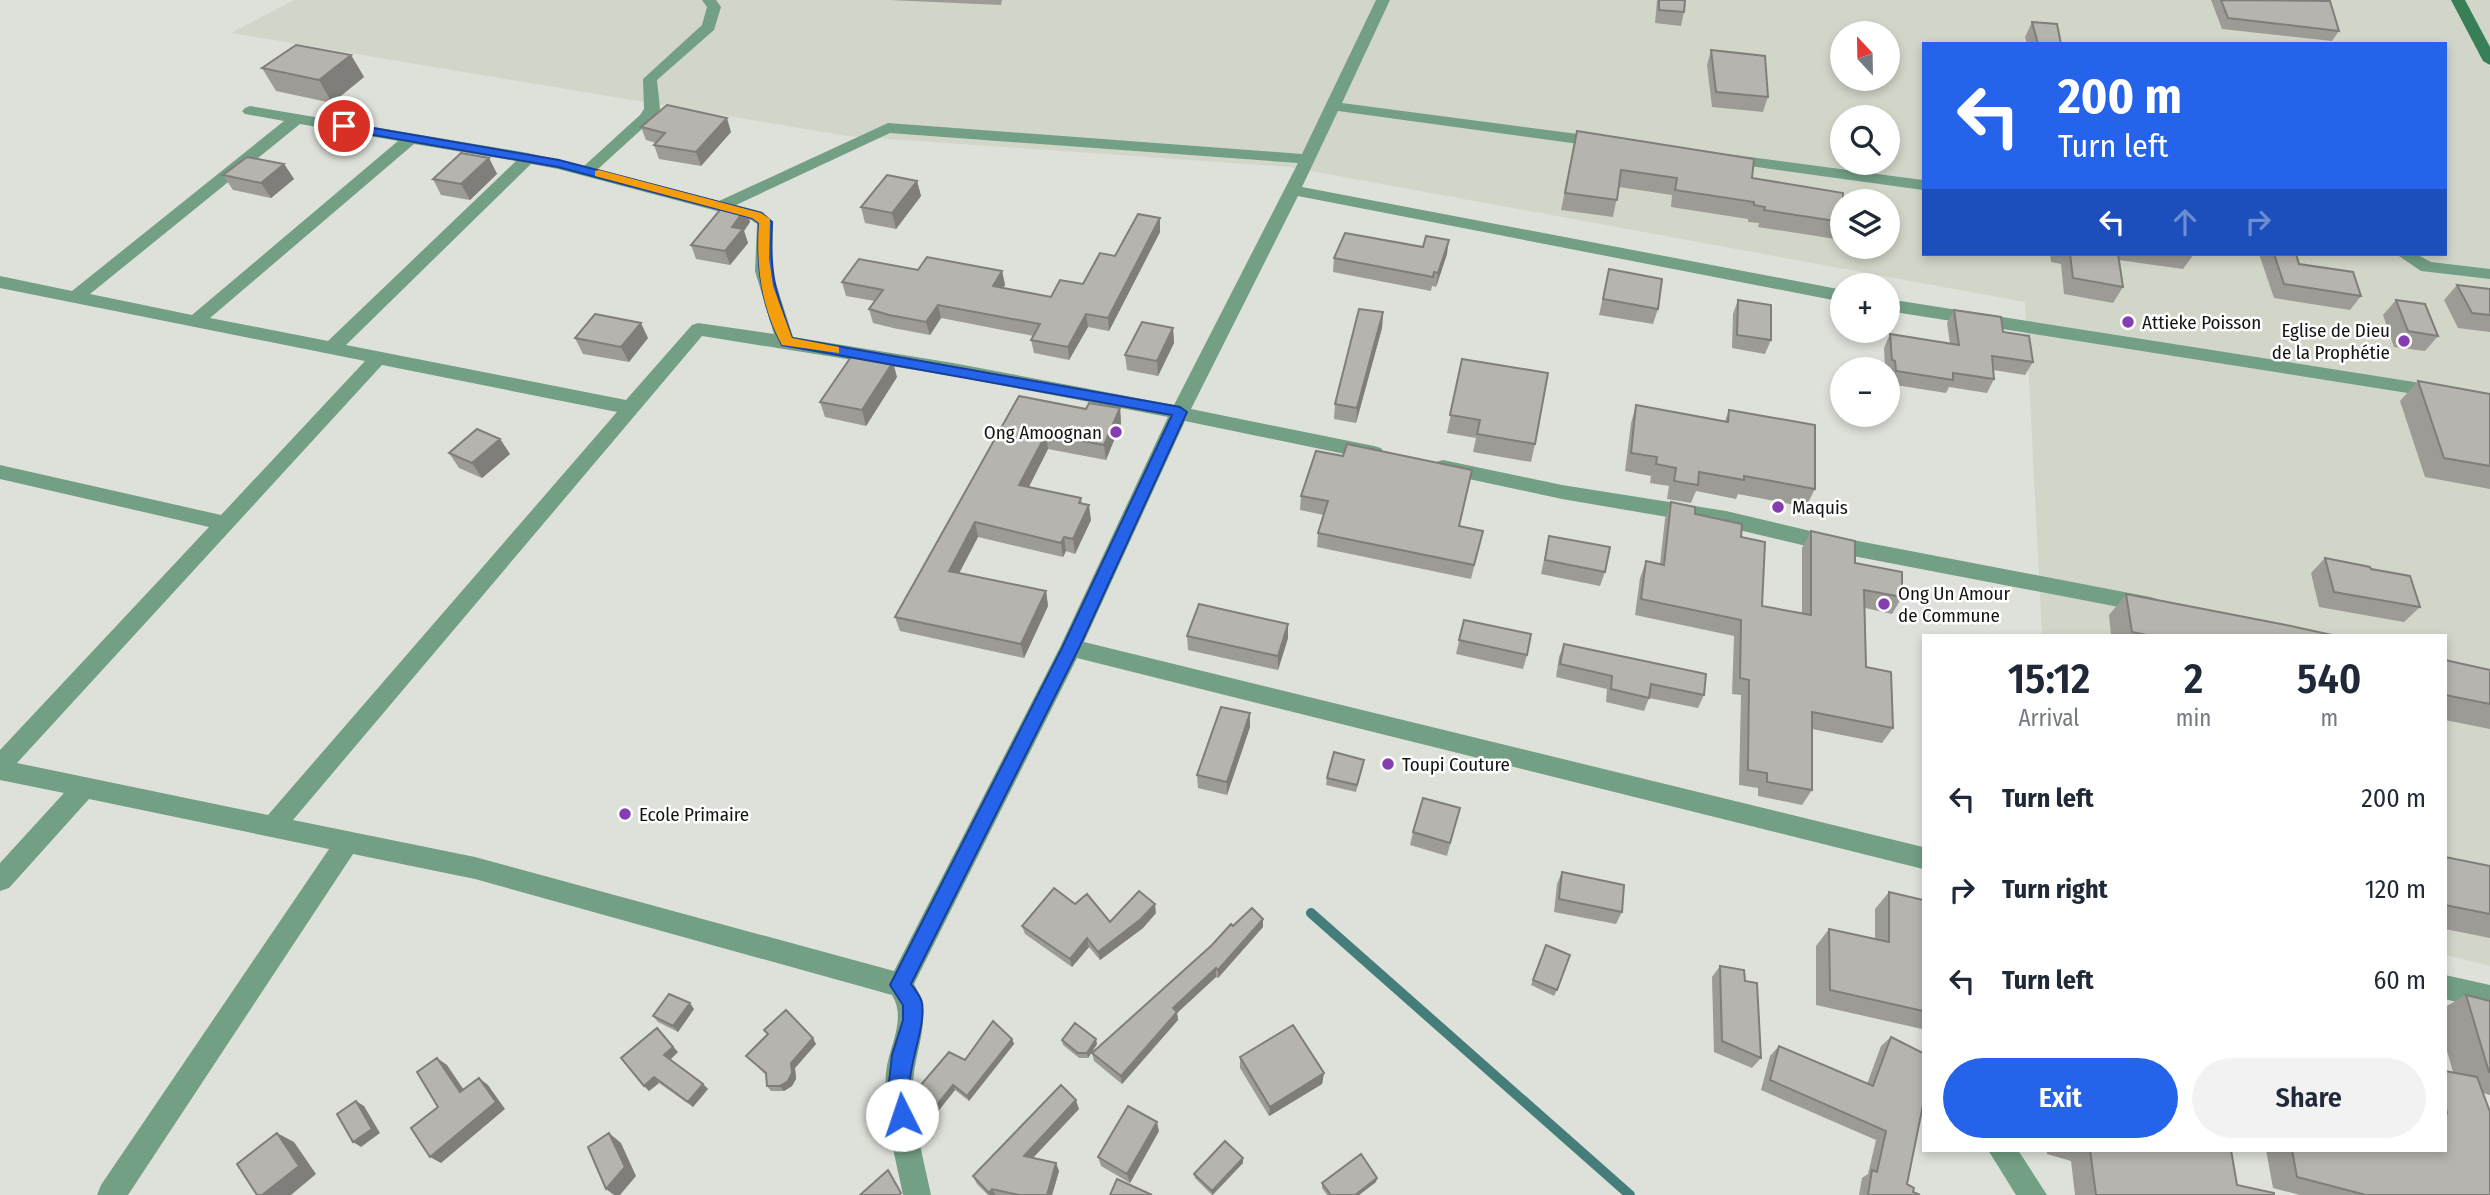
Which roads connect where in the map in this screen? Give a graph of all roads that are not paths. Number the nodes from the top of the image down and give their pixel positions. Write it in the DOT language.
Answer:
graph roads {
  1 [pos="709,0"];
  2 [pos="1383,0"];
  3 [pos="2458,0"];
  4 [pos="2490,61"];
  5 [pos="1333,106"];
  6 [pos="250,111"];
  7 [pos="298,118"];
  8 [pos="411,138"];
  9 [pos="1621,145"];
  10 [pos="528,158"];
  11 [pos="1717,158"];
  12 [pos="1308,159"];
  13 [pos="586,171"];
  14 [pos="1922,185"];
  15 [pos="1293,190"];
  16 [pos="723,205"];
  17 [pos="2408,256"];
  18 [pos="2490,274"];
  19 [pos="0,282"];
  20 [pos="1830,293"];
  21 [pos="75,297"];
  22 [pos="1900,306"];
  23 [pos="196,321"];
  24 [pos="786,342"];
  25 [pos="332,348"];
  26 [pos="379,358"];
  27 [pos="2490,400"];
  28 [pos="631,408"];
  29 [pos="1180,412"];
  30 [pos="1399,458"];
  31 [pos="1426,463"];
  32 [pos="0,472"];
  33 [pos="225,523"];
  34 [pos="2165,608"];
  35 [pos="1071,648"];
  36 [pos="0,768"];
  37 [pos="84,788"];
  38 [pos="272,827"];
  39 [pos="346,843"];
  40 [pos="1922,858"];
  41 [pos="0,880"];
  42 [pos="900,985"];
  43 [pos="2447,987"];
  44 [pos="2490,998"];
  45 [pos="2003,1152"];
  46 [pos="111,1195"];
  47 [pos="917,1195"];
  48 [pos="2034,1195"];
  1 -- 13 [label="street"];
  2 -- 5 [label="street"];
  3 -- 4 [label="street"];
  5 -- 9 [label="street"];
  5 -- 12 [label="street"];
  6 -- 7 [label="street"];
  7 -- 8 [label="street"];
  7 -- 21 [label="street"];
  8 -- 10 [label="street"];
  8 -- 23 [label="street"];
  10 -- 13 [label="street"];
  10 -- 25 [label="street"];
  11 -- 14 [label="street"];
  12 -- 15 [label="street"];
  12 -- 16 [label="street"];
  13 -- 16 [label="street"];
  15 -- 20 [label="street"];
  15 -- 29 [label="street"];
  16 -- 24 [label="street"];
  17 -- 18 [label="street"];
  19 -- 21 [label="street"];
  21 -- 23 [label="street"];
  22 -- 27 [label="street"];
  23 -- 25 [label="street"];
  24 -- 28 [label="street"];
  24 -- 29 [label="street"];
  25 -- 26 [label="street"];
  26 -- 28 [label="street"];
  26 -- 33 [label="street"];
  28 -- 38 [label="street"];
  29 -- 30 [label="street"];
  29 -- 35 [label="street"];
  31 -- 34 [label="street"];
  32 -- 33 [label="street"];
  33 -- 36 [label="street"];
  35 -- 40 [label="street"];
  35 -- 42 [label="street"];
  36 -- 37 [label="street"];
  37 -- 38 [label="street"];
  37 -- 41 [label="street"];
  38 -- 39 [label="street"];
  39 -- 42 [label="street"];
  39 -- 46 [label="street"];
  42 -- 47 [label="street"];
  43 -- 44 [label="street"];
  45 -- 48 [label="street"];
}
